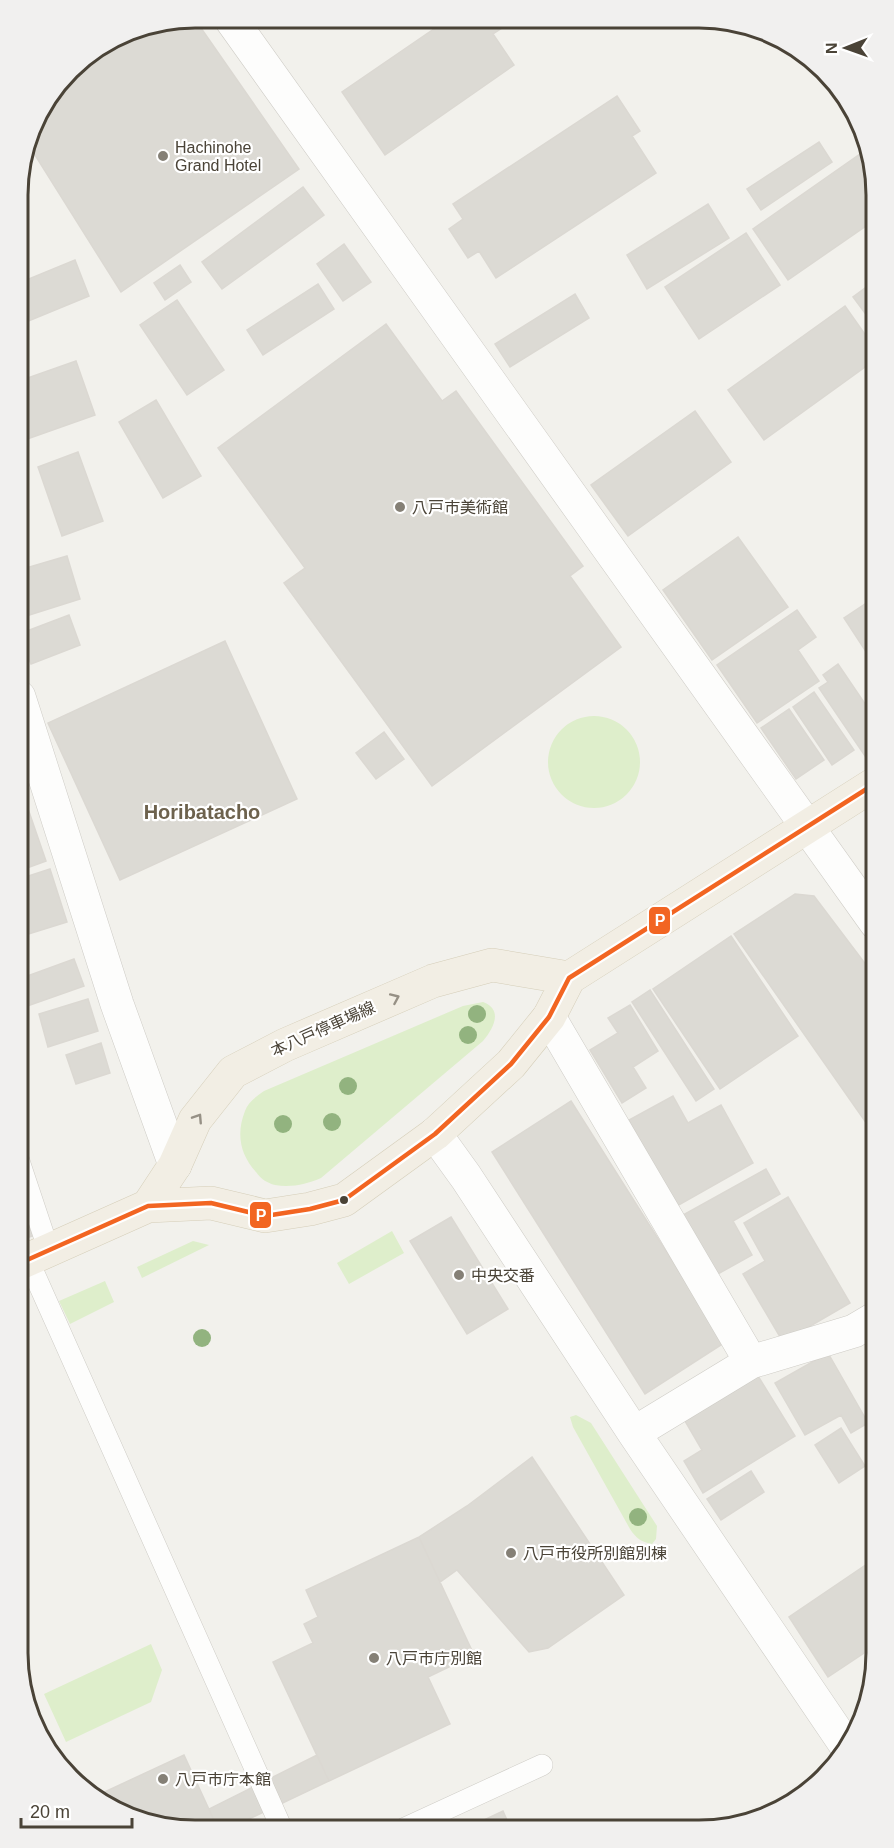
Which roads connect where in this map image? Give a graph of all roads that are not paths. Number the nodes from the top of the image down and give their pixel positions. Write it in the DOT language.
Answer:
graph roads {
  1 [pos="237,28"];
  2 [pos="29,728"];
  3 [pos="866,789"];
  4 [pos="806,826"];
  5 [pos="866,908"];
  6 [pos="569,978"];
  7 [pos="549,1017"];
  8 [pos="435,1134"];
  9 [pos="175,1165"];
  10 [pos="148,1206"];
  11 [pos="29,1237"];
  12 [pos="32,1258"];
  13 [pos="865,1324"];
  14 [pos="751,1362"];
  15 [pos="634,1433"];
  16 [pos="841,1738"];
  17 [pos="542,1765"];
  18 [pos="278,1820"];
  19 [pos="423,1820"];
  1 -- 4 [label="street"];
  2 -- 9 [label="street"];
  3 -- 4 [label="main road"];
  4 -- 5 [label="street"];
  4 -- 6 [label="main road"];
  6 -- 7 [label="main road"];
  9 -- 6 [label="main road, 本八戸停車場線, one-way"];
  7 -- 8 [label="main road"];
  7 -- 14 [label="street"];
  8 -- 10 [label="main road"];
  8 -- 15 [label="street"];
  9 -- 10 [label="main road, 本八戸停車場線"];
  10 -- 12 [label="main road"];
  11 -- 12 [label="lane"];
  12 -- 18 [label="lane"];
  13 -- 14 [label="street"];
  14 -- 15 [label="street"];
  15 -- 16 [label="street"];
  17 -- 19 [label="lane"];
}
